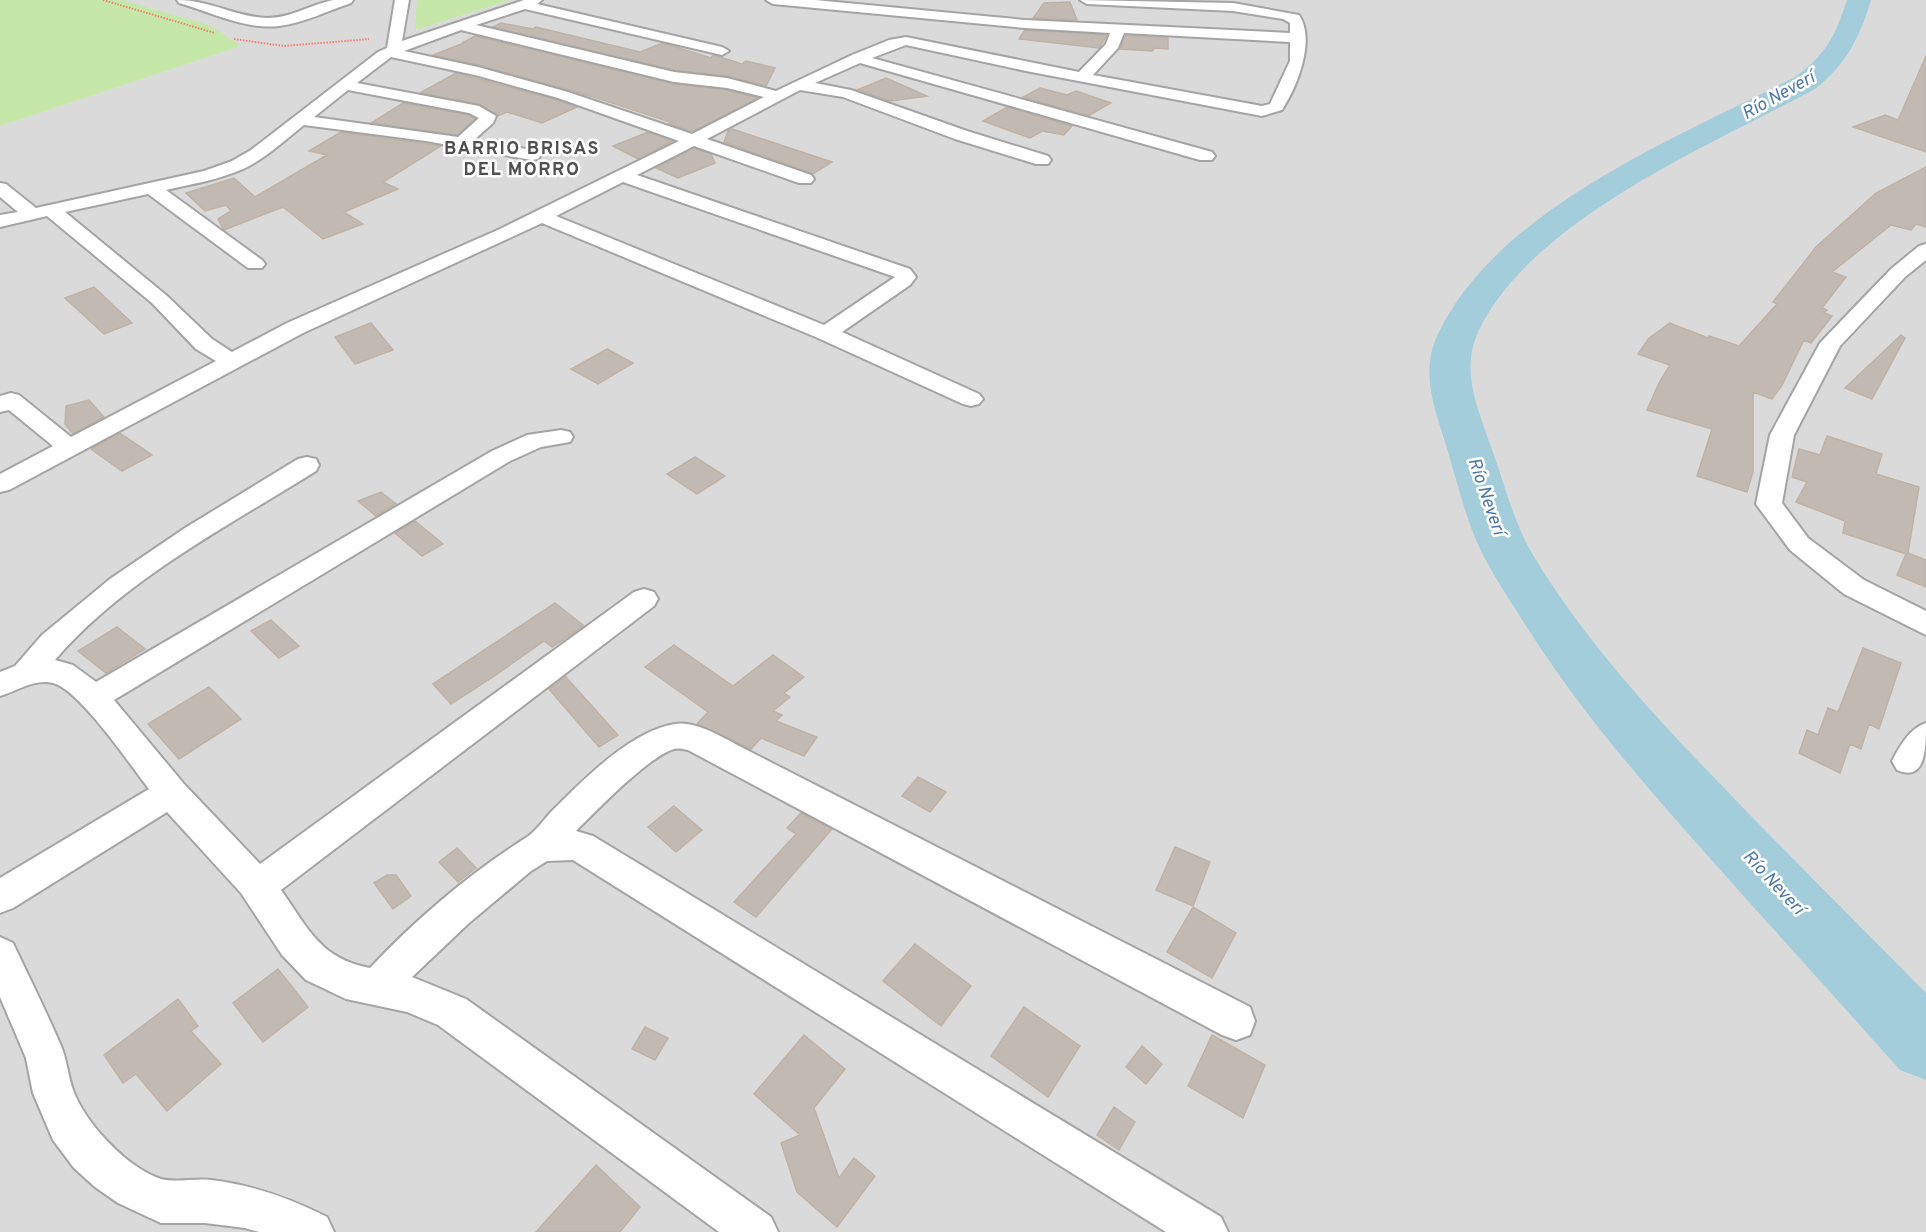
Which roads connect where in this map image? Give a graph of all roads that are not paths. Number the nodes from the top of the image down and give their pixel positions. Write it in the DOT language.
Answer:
graph roads {
  1 [pos="184,0"];
  2 [pos="227,0"];
  3 [pos="346,0"];
  4 [pos="402,0"];
  5 [pos="773,0"];
  6 [pos="1087,0"];
  7 [pos="530,2"];
  8 [pos="889,5"];
  9 [pos="207,6"];
  10 [pos="929,15"];
  11 [pos="458,26"];
  12 [pos="1118,30"];
  13 [pos="1297,38"];
  14 [pos="906,41"];
  15 [pos="391,50"];
  16 [pos="722,51"];
  17 [pos="857,58"];
  18 [pos="1082,78"];
  19 [pos="345,85"];
  20 [pos="798,85"];
  21 [pos="777,96"];
  22 [pos="300,120"];
  23 [pos="692,140"];
  24 [pos="462,142"];
  25 [pos="532,155"];
  26 [pos="1206,156"];
  27 [pos="1042,159"];
  28 [pos="621,175"];
  29 [pos="805,179"];
  30 [pos="0,188"];
  31 [pos="152,188"];
  32 [pos="40,211"];
  33 [pos="541,216"];
  34 [pos="0,221"];
  35 [pos="1926,250"];
  36 [pos="255,264"];
  37 [pos="826,333"];
  38 [pos="233,362"];
  39 [pos="970,399"];
  40 [pos="0,405"];
  41 [pos="561,437"];
  42 [pos="70,448"];
  43 [pos="307,465"];
  44 [pos="0,484"];
  45 [pos="644,599"];
  46 [pos="1926,624"];
  47 [pos="13,680"];
  48 [pos="93,698"];
  49 [pos="170,793"];
  50 [pos="538,849"];
  51 [pos="257,886"];
  52 [pos="0,897"];
  53 [pos="0,955"];
  54 [pos="377,988"];
  55 [pos="1236,1021"];
  56 [pos="312,1232"];
  57 [pos="756,1232"];
  58 [pos="1206,1232"];
  1 -- 9 [label="street"];
  2 -- 9 [label="street"];
  3 -- 9 [label="street"];
  4 -- 15 [label="street"];
  5 -- 8 [label="street"];
  6 -- 13 [label="street"];
  7 -- 11 [label="street"];
  7 -- 16 [label="street"];
  8 -- 10 [label="street"];
  10 -- 12 [label="street"];
  10 -- 14 [label="street"];
  11 -- 15 [label="street"];
  11 -- 21 [label="street"];
  12 -- 13 [label="street"];
  12 -- 18 [label="street"];
  13 -- 18 [label="street"];
  14 -- 17 [label="street"];
  14 -- 18 [label="street"];
  15 -- 19 [label="street"];
  15 -- 23 [label="street"];
  17 -- 20 [label="street"];
  17 -- 26 [label="street"];
  19 -- 22 [label="street"];
  19 -- 24 [label="street"];
  20 -- 21 [label="street"];
  20 -- 27 [label="street"];
  21 -- 23 [label="street"];
  22 -- 24 [label="street"];
  22 -- 31 [label="street"];
  23 -- 28 [label="street"];
  23 -- 29 [label="street"];
  24 -- 25 [label="street"];
  28 -- 33 [label="street"];
  28 -- 37 [label="street"];
  30 -- 32 [label="street"];
  31 -- 32 [label="street"];
  31 -- 36 [label="street"];
  32 -- 34 [label="street"];
  32 -- 38 [label="street"];
  33 -- 37 [label="street"];
  33 -- 38 [label="street"];
  35 -- 46 [label="street"];
  37 -- 39 [label="street"];
  38 -- 42 [label="street"];
  40 -- 42 [label="street"];
  41 -- 48 [label="street"];
  42 -- 44 [label="street"];
  43 -- 47 [label="street"];
  45 -- 51 [label="street"];
  47 -- 48 [label="street"];
  48 -- 49 [label="street"];
  49 -- 51 [label="street"];
  49 -- 52 [label="street"];
  50 -- 54 [label="street"];
  50 -- 55 [label="street"];
  50 -- 58 [label="street"];
  51 -- 54 [label="street"];
  53 -- 56 [label="street"];
  54 -- 57 [label="street"];
}
